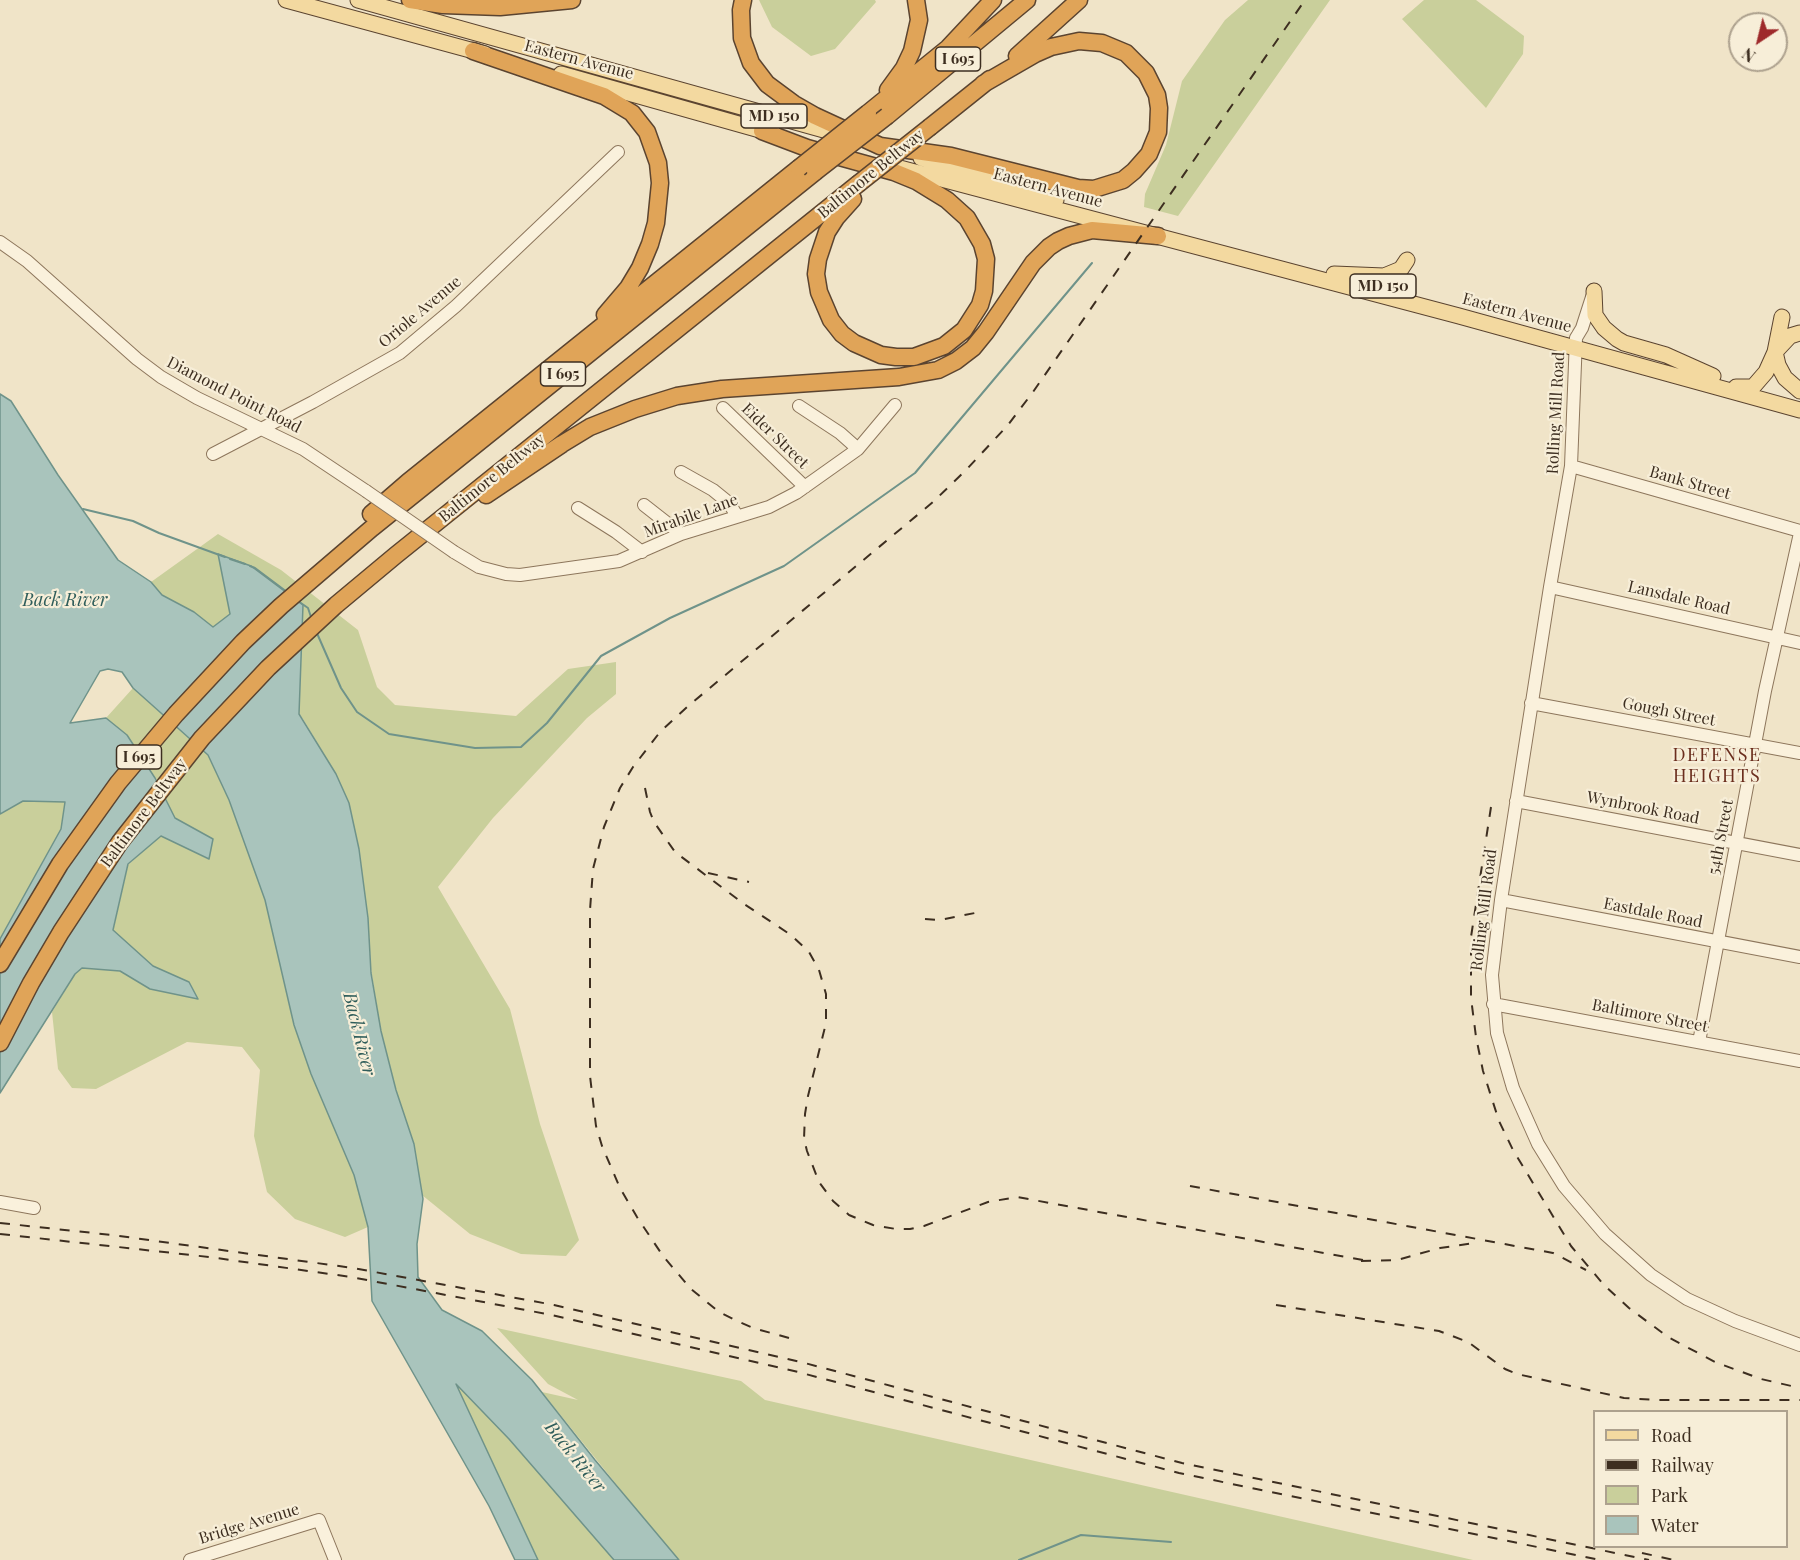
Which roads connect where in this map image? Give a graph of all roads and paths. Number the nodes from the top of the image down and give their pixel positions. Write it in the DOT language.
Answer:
graph roads {
  1 [pos="286,0"];
  2 [pos="323,0"];
  3 [pos="358,0"];
  4 [pos="410,0"];
  5 [pos="572,0"];
  6 [pos="743,0"];
  7 [pos="916,0"];
  8 [pos="993,0"];
  9 [pos="1027,0"];
  10 [pos="1079,0"];
  11 [pos="1089,0"];
  12 [pos="1050,28"];
  13 [pos="490,37"];
  14 [pos="473,51"];
  15 [pos="983,84"];
  16 [pos="868,113"];
  17 [pos="762,131"];
  18 [pos="880,146"];
  19 [pos="618,152"];
  20 [pos="807,170"];
  21 [pos="863,185"];
  22 [pos="1158,236"];
  23 [pos="0,242"];
  24 [pos="1407,260"];
  25 [pos="1334,274"];
  26 [pos="1594,291"];
  27 [pos="1782,317"];
  28 [pos="1800,333"];
  29 [pos="1576,343"];
  30 [pos="1775,352"];
  31 [pos="1719,382"];
  32 [pos="1754,387"];
  33 [pos="1800,391"];
  34 [pos="519,393"];
  35 [pos="1800,399"];
  36 [pos="895,405"];
  37 [pos="799,406"];
  38 [pos="723,408"];
  39 [pos="1800,410"];
  40 [pos="260,428"];
  41 [pos="858,449"];
  42 [pos="213,454"];
  43 [pos="1571,466"];
  44 [pos="681,472"];
  45 [pos="806,487"];
  46 [pos="644,505"];
  47 [pos="578,508"];
  48 [pos="737,516"];
  49 [pos="1800,532"];
  50 [pos="681,534"];
  51 [pos="642,552"];
  52 [pos="396,555"];
  53 [pos="466,560"];
  54 [pos="310,575"];
  55 [pos="1550,586"];
  56 [pos="1776,637"];
  57 [pos="1800,642"];
  58 [pos="1532,703"];
  59 [pos="1755,745"];
  60 [pos="1800,753"];
  61 [pos="1516,801"];
  62 [pos="1737,843"];
  63 [pos="1800,855"];
  64 [pos="1501,900"];
  65 [pos="1718,942"];
  66 [pos="1800,957"];
  67 [pos="0,964"];
  68 [pos="1493,1004"];
  69 [pos="1699,1042"];
  70 [pos="0,1043"];
  71 [pos="1800,1061"];
  72 [pos="0,1202"];
  73 [pos="34,1208"];
  74 [pos="1800,1345"];
  75 [pos="190,1560"];
  76 [pos="335,1560"];
  1 -- 14 [label="main road, Eastern Avenue / MD 150"];
  2 -- 13 [label="main road"];
  3 -- 13 [label="main road, Eastern Avenue / MD 150"];
  4 -- 5 [label="highway"];
  6 -- 18 [label="highway"];
  7 -- 16 [label="highway"];
  8 -- 16 [label="highway"];
  9 -- 20 [label="highway, I 695, bridge"];
  10 -- 12 [label="highway, Baltimore Beltway / I 695"];
  11 -- 12 [label="highway"];
  12 -- 15 [label="highway, Baltimore Beltway / I 695"];
  13 -- 18 [label="main road, Eastern Avenue / MD 150"];
  14 -- 17 [label="main road, Eastern Avenue / MD 150"];
  14 -- 34 [label="highway"];
  15 -- 18 [label="highway"];
  15 -- 21 [label="highway, Baltimore Beltway / I 695, bridge"];
  16 -- 20 [label="highway, bridge"];
  17 -- 21 [label="highway"];
  17 -- 22 [label="main road, Eastern Avenue / MD 150"];
  18 -- 25 [label="main road, Eastern Avenue / MD 150"];
  19 -- 40 [label="street, Oriole Avenue"];
  20 -- 34 [label="highway"];
  20 -- 54 [label="highway, I 695"];
  21 -- 52 [label="highway, Baltimore Beltway / I 695"];
  22 -- 29 [label="main road, Eastern Avenue / MD 150"];
  22 -- 52 [label="highway"];
  23 -- 40 [label="street, Diamond Point Road"];
  24 -- 25 [label="main road"];
  25 -- 29 [label="main road, Eastern Avenue / MD 150"];
  26 -- 29 [label="street"];
  26 -- 31 [label="main road"];
  27 -- 30 [label="main road"];
  28 -- 30 [label="main road"];
  29 -- 31 [label="main road, Eastern Avenue / MD 150"];
  29 -- 43 [label="street, Rolling Mill Road"];
  30 -- 32 [label="main road"];
  30 -- 33 [label="main road"];
  31 -- 32 [label="main road"];
  31 -- 39 [label="main road, Eastern Avenue / MD 150"];
  32 -- 35 [label="main road"];
  34 -- 54 [label="highway"];
  36 -- 41 [label="street, Mirabile Lane"];
  37 -- 41 [label="street"];
  38 -- 45 [label="street, Eider Street"];
  40 -- 42 [label="street, Oriole Avenue"];
  40 -- 53 [label="street, Diamond Point Road, bridge"];
  41 -- 45 [label="street, Mirabile Lane"];
  43 -- 49 [label="street, Bank Street"];
  43 -- 55 [label="street, Rolling Mill Road"];
  44 -- 48 [label="street"];
  45 -- 48 [label="street, Mirabile Lane"];
  46 -- 50 [label="street"];
  47 -- 51 [label="street"];
  48 -- 50 [label="street, Mirabile Lane"];
  49 -- 56 [label="street, 54th Street"];
  50 -- 51 [label="street, Mirabile Lane"];
  51 -- 53 [label="street, Mirabile Lane"];
  52 -- 70 [label="highway, Baltimore Beltway / I 695"];
  54 -- 67 [label="highway, I 695"];
  55 -- 56 [label="street, Lansdale Road"];
  55 -- 58 [label="street, Rolling Mill Road"];
  56 -- 57 [label="street, Lansdale Road"];
  56 -- 59 [label="street, 54th Street"];
  58 -- 59 [label="street, Gough Street"];
  58 -- 61 [label="street, Rolling Mill Road"];
  59 -- 60 [label="street, Gough Street"];
  59 -- 62 [label="street, 54th Street"];
  61 -- 62 [label="street, Wynbrook Road"];
  61 -- 64 [label="street, Rolling Mill Road"];
  62 -- 63 [label="street, Wynbrook Road"];
  62 -- 65 [label="street, 54th Street"];
  64 -- 65 [label="street, Eastdale Road"];
  64 -- 68 [label="street, Rolling Mill Road"];
  65 -- 66 [label="street, Eastdale Road"];
  65 -- 69 [label="street, 54th Street"];
  68 -- 69 [label="street, Baltimore Street"];
  68 -- 74 [label="street, Rolling Mill Road"];
  69 -- 71 [label="street, Baltimore Street"];
  72 -- 73 [label="street"];
  75 -- 76 [label="street, Bridge Avenue"];
}
